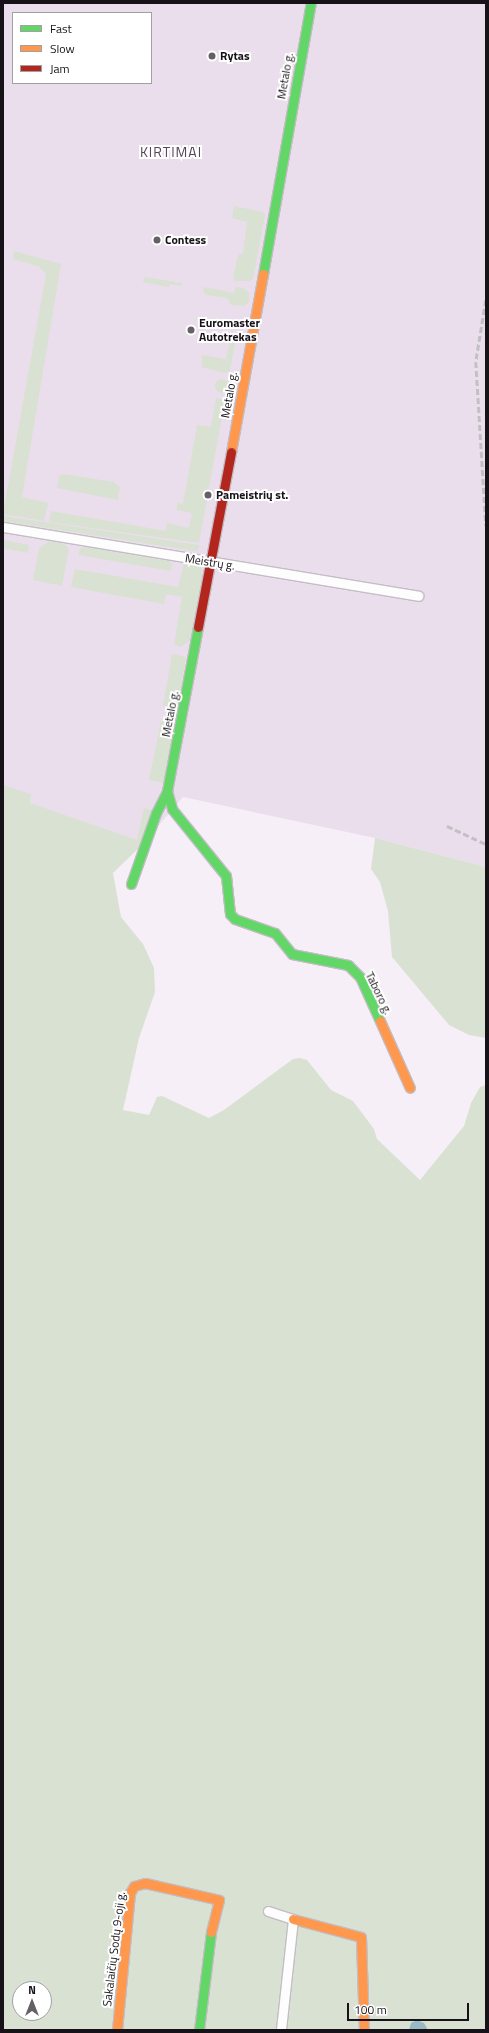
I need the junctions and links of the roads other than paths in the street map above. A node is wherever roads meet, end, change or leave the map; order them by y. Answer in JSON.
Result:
{"nodes":[{"id":1,"x":311,"y":3,"type":"edge"},
{"id":2,"x":3,"y":527,"type":"edge"},
{"id":3,"x":211,"y":562,"type":"junction"},
{"id":4,"x":418,"y":596,"type":"dead end"},
{"id":5,"x":167,"y":791,"type":"junction"},
{"id":6,"x":131,"y":884,"type":"dead end"},
{"id":7,"x":410,"y":1088,"type":"dead end"},
{"id":8,"x":268,"y":1911,"type":"dead end"},
{"id":9,"x":293,"y":1919,"type":"junction"},
{"id":10,"x":117,"y":2030,"type":"edge"},
{"id":11,"x":199,"y":2030,"type":"edge"},
{"id":12,"x":281,"y":2030,"type":"edge"},
{"id":13,"x":364,"y":2030,"type":"edge"}],
"edges":[{"from":1,"to":3,"type":"street","name":"Metalo g."},
{"from":2,"to":3,"type":"street","name":"Meistrų g."},
{"from":3,"to":4,"type":"street","name":"Meistrų g."},
{"from":3,"to":5,"type":"street","name":"Metalo g."},
{"from":5,"to":6,"type":"street"},
{"from":5,"to":7,"type":"street","name":"Taboro g."},
{"from":8,"to":9,"type":"street"},
{"from":9,"to":12,"type":"street"},
{"from":9,"to":13,"type":"street"},
{"from":10,"to":11,"type":"street","name":"Sakalaičių Sodų 9-oji g."}]}
